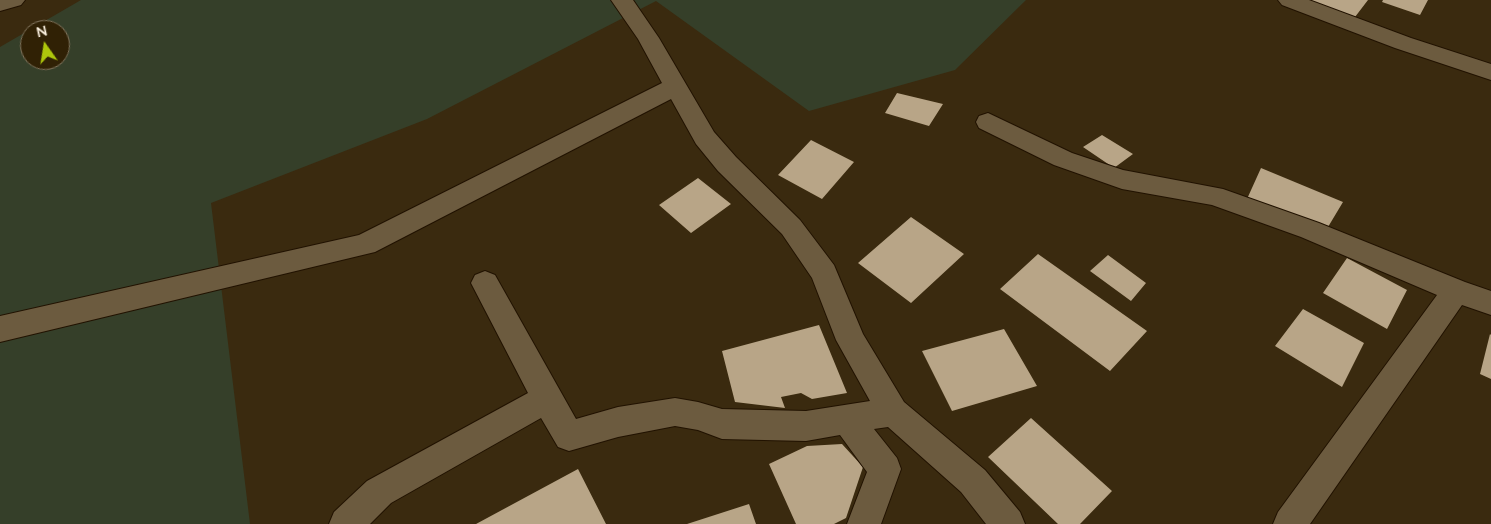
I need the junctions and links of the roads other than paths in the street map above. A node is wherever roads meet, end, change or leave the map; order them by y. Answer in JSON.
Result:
{"nodes":[{"id":1,"x":14,"y":0,"type":"edge"},
{"id":2,"x":622,"y":0,"type":"edge"},
{"id":3,"x":1289,"y":0,"type":"edge"},
{"id":4,"x":0,"y":4,"type":"edge"},
{"id":5,"x":1491,"y":72,"type":"edge"},
{"id":6,"x":676,"y":86,"type":"junction"},
{"id":7,"x":988,"y":122,"type":"dead end"},
{"id":8,"x":485,"y":283,"type":"dead end"},
{"id":9,"x":1456,"y":291,"type":"junction"},
{"id":10,"x":1491,"y":303,"type":"edge"},
{"id":11,"x":0,"y":329,"type":"edge"},
{"id":12,"x":547,"y":399,"type":"junction"},
{"id":13,"x":893,"y":412,"type":"junction"},
{"id":14,"x":847,"y":420,"type":"junction"},
{"id":15,"x":346,"y":524,"type":"edge"},
{"id":16,"x":864,"y":524,"type":"edge"},
{"id":17,"x":1008,"y":524,"type":"edge"},
{"id":18,"x":1290,"y":524,"type":"edge"}],
"edges":[{"from":1,"to":4,"type":"street"},
{"from":2,"to":6,"type":"street"},
{"from":3,"to":5,"type":"street"},
{"from":6,"to":11,"type":"street"},
{"from":6,"to":13,"type":"street"},
{"from":7,"to":9,"type":"street"},
{"from":8,"to":12,"type":"street"},
{"from":9,"to":10,"type":"street"},
{"from":9,"to":18,"type":"street"},
{"from":12,"to":14,"type":"street"},
{"from":12,"to":15,"type":"street"},
{"from":13,"to":14,"type":"street"},
{"from":13,"to":17,"type":"street"},
{"from":14,"to":16,"type":"street"}]}
